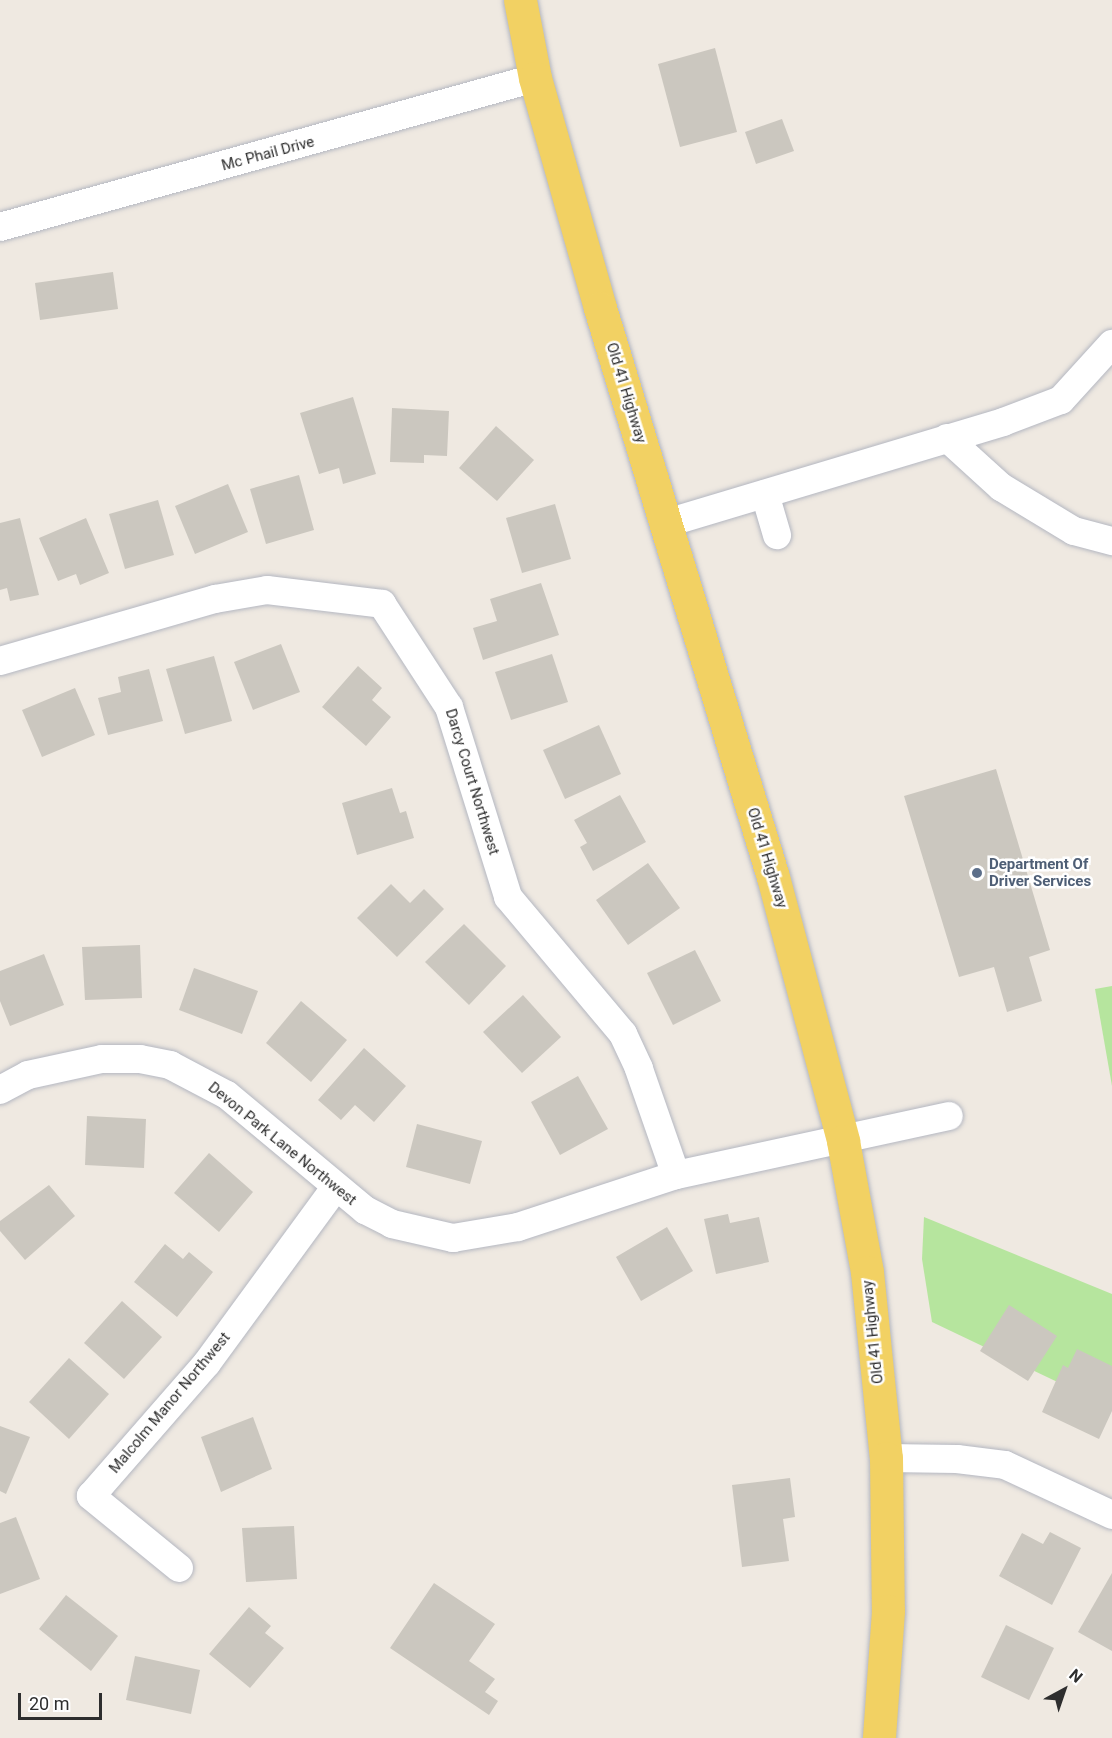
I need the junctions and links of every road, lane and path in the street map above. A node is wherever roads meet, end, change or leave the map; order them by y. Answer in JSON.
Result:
{"nodes":[{"id":1,"x":520,"y":0,"type":"edge"},
{"id":2,"x":535,"y":78,"type":"junction"},
{"id":3,"x":0,"y":227,"type":"edge"},
{"id":4,"x":1112,"y":344,"type":"edge"},
{"id":5,"x":948,"y":438,"type":"junction"},
{"id":6,"x":765,"y":494,"type":"junction"},
{"id":7,"x":667,"y":523,"type":"junction"},
{"id":8,"x":777,"y":535,"type":"dead end"},
{"id":9,"x":1112,"y":541,"type":"edge"},
{"id":10,"x":0,"y":661,"type":"edge"},
{"id":11,"x":0,"y":1090,"type":"edge"},
{"id":12,"x":949,"y":1116,"type":"dead end"},
{"id":13,"x":843,"y":1140,"type":"junction"},
{"id":14,"x":676,"y":1175,"type":"junction"},
{"id":15,"x":335,"y":1188,"type":"junction"},
{"id":16,"x":886,"y":1458,"type":"junction"},
{"id":17,"x":1112,"y":1515,"type":"edge"},
{"id":18,"x":179,"y":1568,"type":"dead end"},
{"id":19,"x":879,"y":1738,"type":"edge"}],
"edges":[{"from":1,"to":2,"type":"main road","name":"Old 41 Highway"},
{"from":2,"to":3,"type":"street","name":"Mc Phail Drive"},
{"from":2,"to":7,"type":"main road","name":"Old 41 Highway"},
{"from":4,"to":5,"type":"street"},
{"from":5,"to":6,"type":"street"},
{"from":5,"to":9,"type":"street"},
{"from":6,"to":7,"type":"street"},
{"from":6,"to":8,"type":"street"},
{"from":7,"to":13,"type":"main road","name":"Old 41 Highway"},
{"from":10,"to":14,"type":"street","name":"Darcy Court Northwest"},
{"from":11,"to":15,"type":"street","name":"Devon Park Lane Northwest"},
{"from":12,"to":13,"type":"street","name":"Devon Park Lane Northwest"},
{"from":13,"to":14,"type":"street","name":"Devon Park Lane Northwest"},
{"from":13,"to":16,"type":"main road","name":"Old 41 Highway"},
{"from":14,"to":15,"type":"street","name":"Devon Park Lane Northwest"},
{"from":15,"to":18,"type":"street","name":"Malcolm Manor Northwest"},
{"from":16,"to":17,"type":"street"},
{"from":16,"to":19,"type":"main road","name":"Old 41 Highway"}]}
